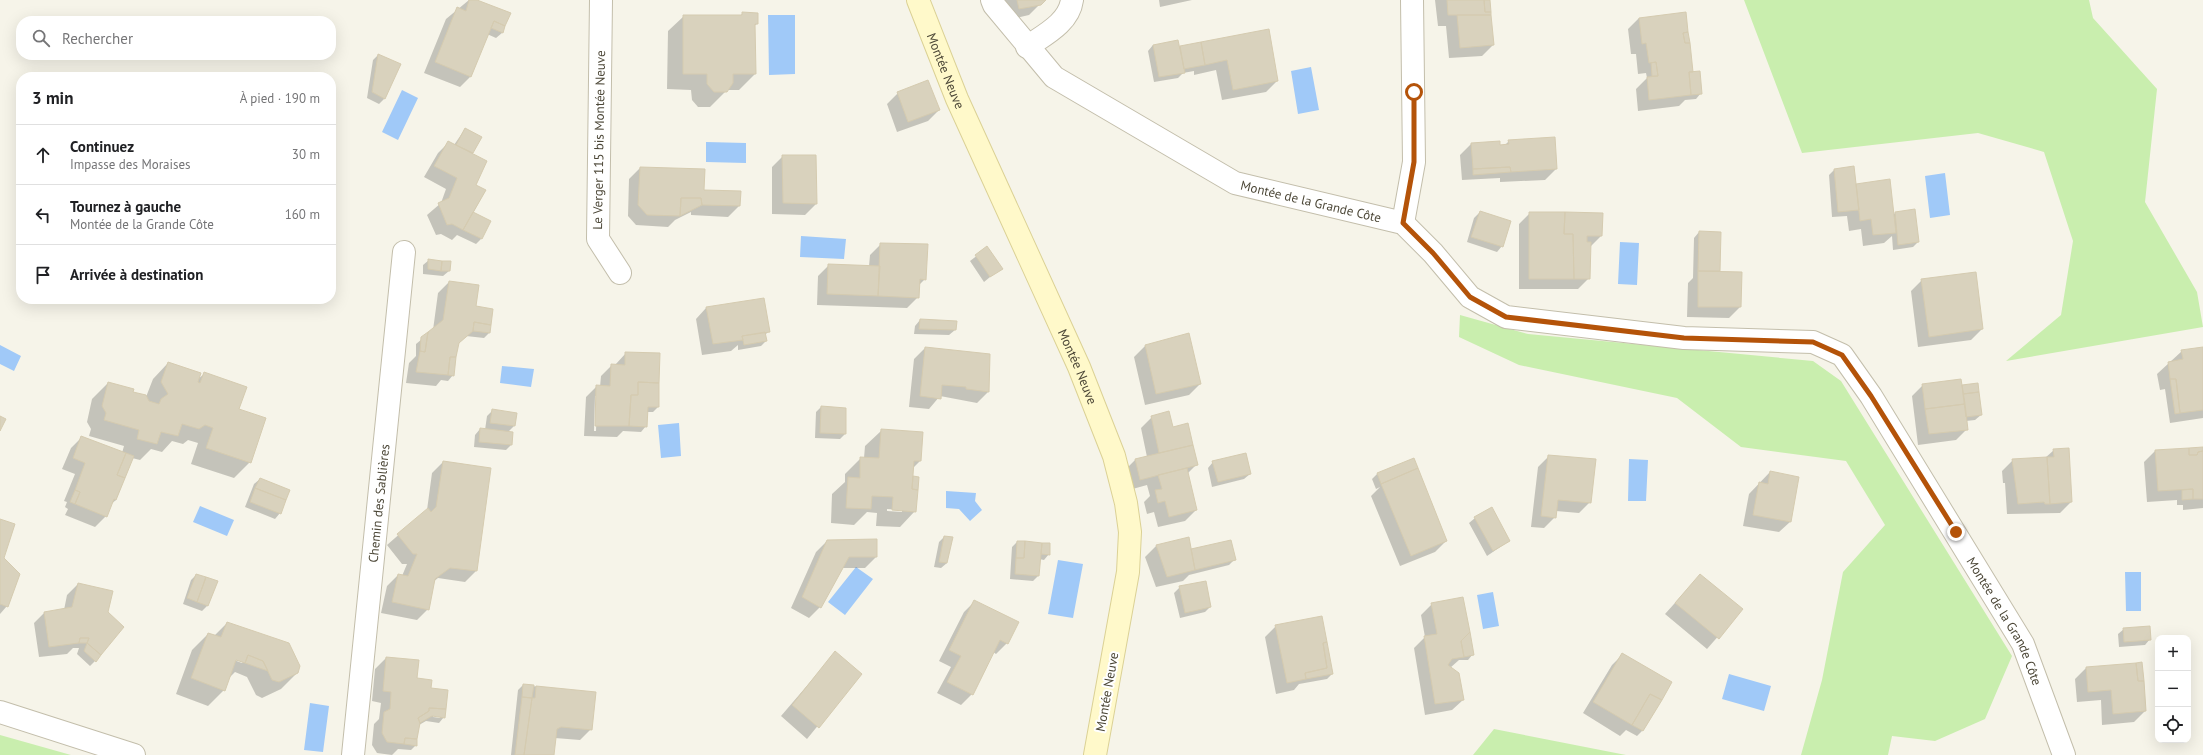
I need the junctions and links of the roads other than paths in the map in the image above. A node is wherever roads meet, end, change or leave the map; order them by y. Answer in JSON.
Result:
{"nodes":[{"id":1,"x":601,"y":0,"type":"edge"},
{"id":2,"x":918,"y":0,"type":"edge"},
{"id":3,"x":992,"y":0,"type":"edge"},
{"id":4,"x":1072,"y":0,"type":"edge"},
{"id":5,"x":1412,"y":0,"type":"edge"},
{"id":6,"x":1033,"y":54,"type":"junction"},
{"id":7,"x":1403,"y":223,"type":"junction"},
{"id":8,"x":404,"y":252,"type":"dead end"},
{"id":9,"x":620,"y":273,"type":"dead end"},
{"id":10,"x":0,"y":712,"type":"edge"},
{"id":11,"x":134,"y":755,"type":"edge"},
{"id":12,"x":353,"y":755,"type":"edge"},
{"id":13,"x":1095,"y":755,"type":"edge"},
{"id":14,"x":2064,"y":755,"type":"edge"}],
"edges":[{"from":1,"to":9,"type":"street","name":"Le Verger 115 bis Montée Neuve"},
{"from":2,"to":13,"type":"street","name":"Montée Neuve"},
{"from":3,"to":6,"type":"street","name":"Montée de la Grande Côte"},
{"from":4,"to":6,"type":"street"},
{"from":5,"to":7,"type":"street"},
{"from":6,"to":7,"type":"street","name":"Montée de la Grande Côte"},
{"from":7,"to":14,"type":"street","name":"Montée de la Grande Côte"},
{"from":8,"to":12,"type":"street","name":"Chemin des Sablières"},
{"from":10,"to":11,"type":"street"}]}
